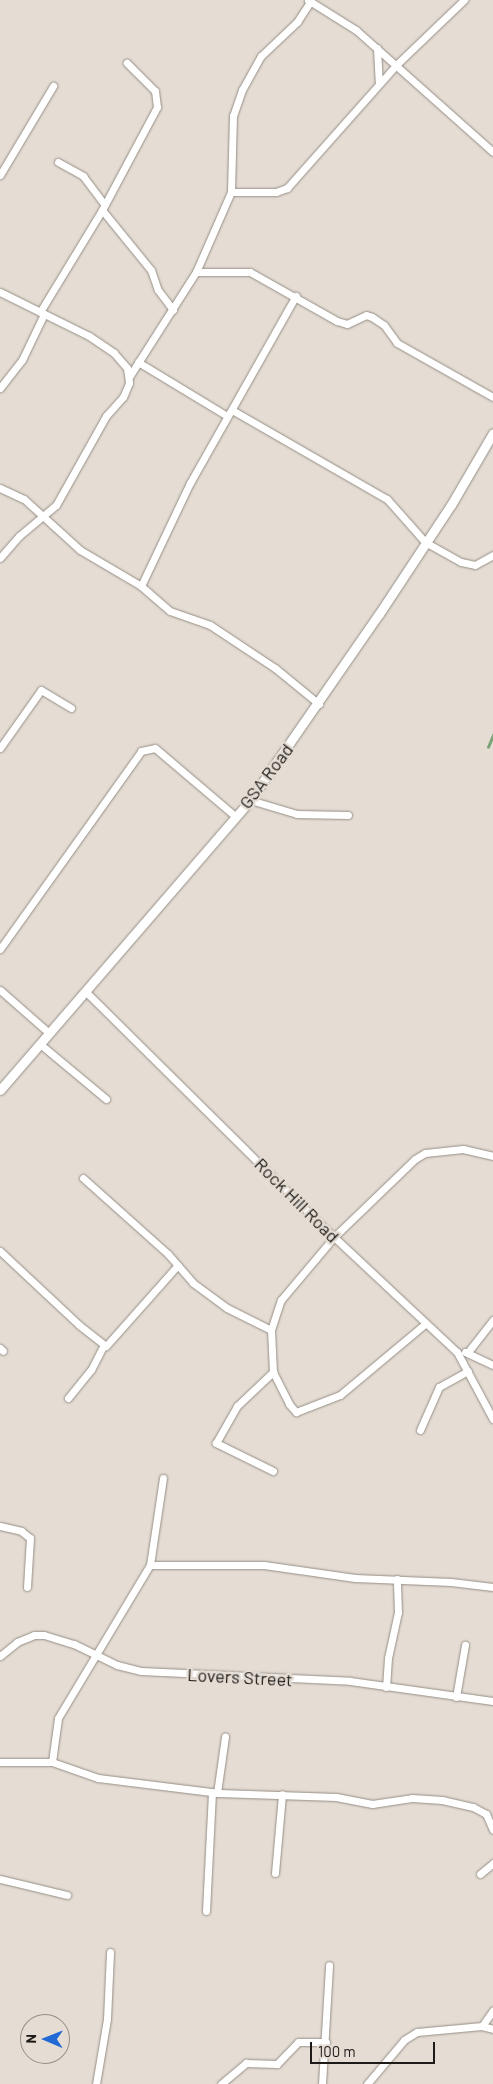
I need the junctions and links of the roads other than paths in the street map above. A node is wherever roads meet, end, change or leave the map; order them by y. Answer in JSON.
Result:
{"nodes":[{"id":1,"x":464,"y":0,"type":"edge"},
{"id":2,"x":309,"y":1,"type":"edge"},
{"id":3,"x":376,"y":48,"type":"junction"},
{"id":4,"x":127,"y":63,"type":"dead end"},
{"id":5,"x":396,"y":64,"type":"junction"},
{"id":6,"x":379,"y":84,"type":"junction"},
{"id":7,"x":53,"y":86,"type":"dead end"},
{"id":8,"x":493,"y":152,"type":"edge"},
{"id":9,"x":58,"y":162,"type":"dead end"},
{"id":10,"x":0,"y":175,"type":"edge"},
{"id":11,"x":232,"y":192,"type":"junction"},
{"id":12,"x":104,"y":207,"type":"junction"},
{"id":13,"x":196,"y":272,"type":"junction"},
{"id":14,"x":0,"y":292,"type":"edge"},
{"id":15,"x":296,"y":296,"type":"junction"},
{"id":16,"x":172,"y":310,"type":"junction"},
{"id":17,"x":42,"y":312,"type":"junction"},
{"id":18,"x":138,"y":362,"type":"junction"},
{"id":19,"x":129,"y":377,"type":"junction"},
{"id":20,"x":0,"y":388,"type":"edge"},
{"id":21,"x":493,"y":396,"type":"edge"},
{"id":22,"x":232,"y":410,"type":"junction"},
{"id":23,"x":227,"y":416,"type":"junction"},
{"id":24,"x":493,"y":433,"type":"edge"},
{"id":25,"x":0,"y":488,"type":"edge"},
{"id":26,"x":42,"y":518,"type":"junction"},
{"id":27,"x":425,"y":542,"type":"junction"},
{"id":28,"x":493,"y":555,"type":"edge"},
{"id":29,"x":0,"y":558,"type":"edge"},
{"id":30,"x":140,"y":586,"type":"junction"},
{"id":31,"x":319,"y":704,"type":"junction"},
{"id":32,"x":71,"y":708,"type":"dead end"},
{"id":33,"x":0,"y":748,"type":"edge"},
{"id":34,"x":250,"y":800,"type":"junction"},
{"id":35,"x":348,"y":815,"type":"dead end"},
{"id":36,"x":236,"y":817,"type":"junction"},
{"id":37,"x":0,"y":949,"type":"edge"},
{"id":38,"x":0,"y":990,"type":"edge"},
{"id":39,"x":85,"y":991,"type":"junction"},
{"id":40,"x":49,"y":1033,"type":"junction"},
{"id":41,"x":40,"y":1044,"type":"junction"},
{"id":42,"x":0,"y":1090,"type":"edge"},
{"id":43,"x":106,"y":1099,"type":"dead end"},
{"id":44,"x":492,"y":1154,"type":"edge"},
{"id":45,"x":82,"y":1178,"type":"dead end"},
{"id":46,"x":334,"y":1237,"type":"junction"},
{"id":47,"x":0,"y":1251,"type":"edge"},
{"id":48,"x":178,"y":1265,"type":"junction"},
{"id":49,"x":493,"y":1320,"type":"edge"},
{"id":50,"x":426,"y":1324,"type":"junction"},
{"id":51,"x":271,"y":1330,"type":"junction"},
{"id":52,"x":104,"y":1345,"type":"junction"},
{"id":53,"x":458,"y":1352,"type":"junction"},
{"id":54,"x":468,"y":1352,"type":"junction"},
{"id":55,"x":493,"y":1365,"type":"edge"},
{"id":56,"x":468,"y":1371,"type":"junction"},
{"id":57,"x":273,"y":1372,"type":"junction"},
{"id":58,"x":68,"y":1398,"type":"dead end"},
{"id":59,"x":493,"y":1419,"type":"edge"},
{"id":60,"x":420,"y":1430,"type":"dead end"},
{"id":61,"x":273,"y":1472,"type":"dead end"},
{"id":62,"x":163,"y":1478,"type":"dead end"},
{"id":63,"x":0,"y":1526,"type":"edge"},
{"id":64,"x":150,"y":1565,"type":"junction"},
{"id":65,"x":397,"y":1579,"type":"junction"},
{"id":66,"x":27,"y":1587,"type":"dead end"},
{"id":67,"x":493,"y":1587,"type":"edge"},
{"id":68,"x":465,"y":1645,"type":"dead end"},
{"id":69,"x":98,"y":1655,"type":"junction"},
{"id":70,"x":0,"y":1656,"type":"edge"},
{"id":71,"x":386,"y":1687,"type":"junction"},
{"id":72,"x":456,"y":1698,"type":"junction"},
{"id":73,"x":493,"y":1701,"type":"edge"},
{"id":74,"x":225,"y":1738,"type":"dead end"},
{"id":75,"x":0,"y":1762,"type":"edge"},
{"id":76,"x":52,"y":1762,"type":"junction"},
{"id":77,"x":215,"y":1792,"type":"junction"},
{"id":78,"x":282,"y":1794,"type":"junction"},
{"id":79,"x":493,"y":1830,"type":"edge"},
{"id":80,"x":493,"y":1864,"type":"edge"},
{"id":81,"x":275,"y":1874,"type":"dead end"},
{"id":82,"x":480,"y":1874,"type":"dead end"},
{"id":83,"x":0,"y":1879,"type":"edge"},
{"id":84,"x":67,"y":1895,"type":"dead end"},
{"id":85,"x":206,"y":1912,"type":"dead end"},
{"id":86,"x":110,"y":1952,"type":"dead end"},
{"id":87,"x":329,"y":1965,"type":"dead end"},
{"id":88,"x":493,"y":2010,"type":"edge"},
{"id":89,"x":482,"y":2026,"type":"junction"},
{"id":90,"x":493,"y":2029,"type":"edge"},
{"id":91,"x":326,"y":2042,"type":"junction"},
{"id":92,"x":96,"y":2084,"type":"edge"},
{"id":93,"x":221,"y":2084,"type":"edge"},
{"id":94,"x":322,"y":2084,"type":"edge"},
{"id":95,"x":367,"y":2084,"type":"edge"}],
"edges":[{"from":1,"to":5,"type":"street"},
{"from":2,"to":3,"type":"street"},
{"from":2,"to":11,"type":"street"},
{"from":3,"to":5,"type":"street"},
{"from":3,"to":6,"type":"street"},
{"from":4,"to":12,"type":"street"},
{"from":5,"to":6,"type":"street"},
{"from":5,"to":8,"type":"street"},
{"from":6,"to":11,"type":"street"},
{"from":7,"to":10,"type":"street"},
{"from":9,"to":12,"type":"street"},
{"from":11,"to":13,"type":"street"},
{"from":12,"to":16,"type":"street"},
{"from":12,"to":17,"type":"street"},
{"from":13,"to":15,"type":"street"},
{"from":13,"to":16,"type":"street"},
{"from":14,"to":17,"type":"street"},
{"from":15,"to":21,"type":"street"},
{"from":15,"to":22,"type":"street"},
{"from":16,"to":18,"type":"street"},
{"from":17,"to":19,"type":"street"},
{"from":17,"to":20,"type":"street"},
{"from":18,"to":19,"type":"street"},
{"from":18,"to":23,"type":"street"},
{"from":19,"to":26,"type":"street"},
{"from":22,"to":23,"type":"street"},
{"from":22,"to":27,"type":"street"},
{"from":23,"to":30,"type":"street"},
{"from":24,"to":27,"type":"street","name":"GSA Road"},
{"from":25,"to":26,"type":"street"},
{"from":26,"to":29,"type":"street"},
{"from":26,"to":30,"type":"street"},
{"from":27,"to":28,"type":"street"},
{"from":27,"to":31,"type":"street","name":"GSA Road"},
{"from":30,"to":31,"type":"street"},
{"from":31,"to":34,"type":"street","name":"GSA Road"},
{"from":32,"to":33,"type":"street"},
{"from":34,"to":35,"type":"street"},
{"from":34,"to":36,"type":"street","name":"GSA Road"},
{"from":36,"to":37,"type":"street"},
{"from":36,"to":39,"type":"street","name":"GSA Road"},
{"from":38,"to":40,"type":"street"},
{"from":39,"to":40,"type":"street","name":"GSA Road"},
{"from":39,"to":46,"type":"street","name":"Rock Hill Road"},
{"from":40,"to":41,"type":"street","name":"GSA Road"},
{"from":41,"to":42,"type":"street","name":"GSA Road"},
{"from":41,"to":43,"type":"street"},
{"from":44,"to":46,"type":"street"},
{"from":45,"to":48,"type":"street"},
{"from":46,"to":50,"type":"street","name":"Rock Hill Road"},
{"from":46,"to":51,"type":"street"},
{"from":47,"to":52,"type":"street"},
{"from":48,"to":51,"type":"street"},
{"from":48,"to":52,"type":"street"},
{"from":49,"to":54,"type":"street"},
{"from":50,"to":53,"type":"street","name":"Rock Hill Road"},
{"from":50,"to":57,"type":"street"},
{"from":51,"to":57,"type":"street"},
{"from":52,"to":58,"type":"street"},
{"from":53,"to":54,"type":"street"},
{"from":53,"to":56,"type":"street","name":"Rock Hill Road"},
{"from":54,"to":55,"type":"street"},
{"from":56,"to":59,"type":"street","name":"Rock Hill Road"},
{"from":56,"to":60,"type":"street"},
{"from":57,"to":61,"type":"street"},
{"from":62,"to":64,"type":"street"},
{"from":63,"to":66,"type":"street"},
{"from":64,"to":65,"type":"street"},
{"from":64,"to":69,"type":"street"},
{"from":65,"to":67,"type":"street"},
{"from":65,"to":71,"type":"street"},
{"from":68,"to":72,"type":"street"},
{"from":69,"to":70,"type":"street","name":"Lovers Street"},
{"from":69,"to":71,"type":"street","name":"Lovers Street"},
{"from":69,"to":76,"type":"street"},
{"from":71,"to":72,"type":"street","name":"Lovers Street"},
{"from":72,"to":73,"type":"street","name":"Lovers Street"},
{"from":74,"to":77,"type":"street"},
{"from":75,"to":76,"type":"street"},
{"from":76,"to":77,"type":"street"},
{"from":77,"to":78,"type":"street"},
{"from":77,"to":85,"type":"street"},
{"from":78,"to":79,"type":"street"},
{"from":78,"to":81,"type":"street"},
{"from":80,"to":82,"type":"street"},
{"from":83,"to":84,"type":"street"},
{"from":86,"to":92,"type":"street"},
{"from":87,"to":91,"type":"street"},
{"from":88,"to":89,"type":"street"},
{"from":89,"to":90,"type":"street"},
{"from":89,"to":95,"type":"street"},
{"from":91,"to":93,"type":"street"},
{"from":91,"to":94,"type":"street"}]}
